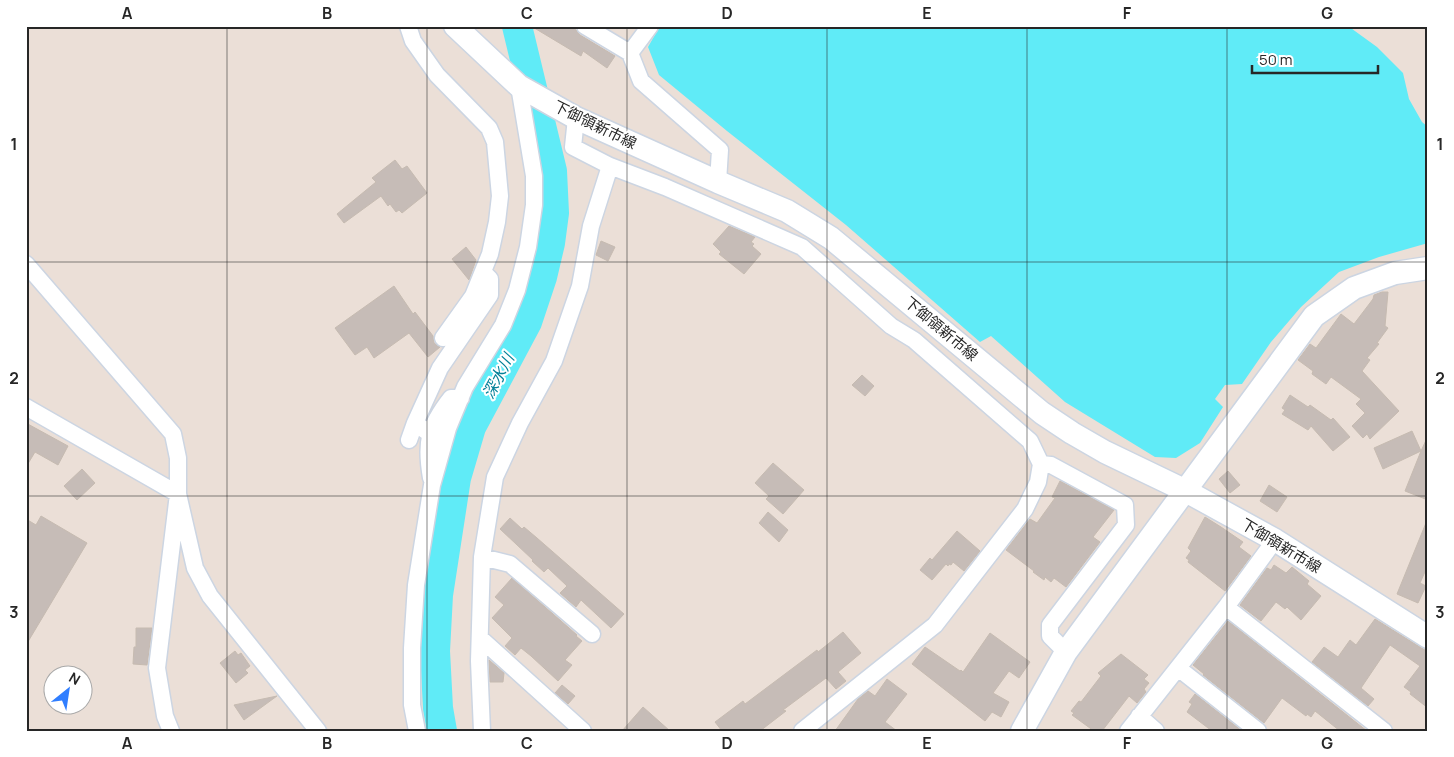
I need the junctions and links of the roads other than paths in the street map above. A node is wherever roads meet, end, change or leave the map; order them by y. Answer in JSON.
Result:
{"nodes":[{"id":1,"x":408,"y":26,"type":"edge"},
{"id":2,"x":456,"y":26,"type":"edge"},
{"id":3,"x":584,"y":26,"type":"edge"},
{"id":4,"x":650,"y":26,"type":"edge"},
{"id":5,"x":630,"y":52,"type":"junction"},
{"id":6,"x":519,"y":86,"type":"junction"},
{"id":7,"x":576,"y":118,"type":"junction"},
{"id":8,"x":610,"y":166,"type":"junction"},
{"id":9,"x":718,"y":182,"type":"junction"},
{"id":10,"x":26,"y":264,"type":"edge"},
{"id":11,"x":1428,"y":268,"type":"edge"},
{"id":12,"x":482,"y":272,"type":"junction"},
{"id":13,"x":443,"y":338,"type":"dead end"},
{"id":14,"x":461,"y":398,"type":"junction"},
{"id":15,"x":26,"y":407,"type":"edge"},
{"id":16,"x":415,"y":423,"type":"junction"},
{"id":17,"x":430,"y":434,"type":"junction"},
{"id":18,"x":409,"y":440,"type":"dead end"},
{"id":19,"x":1041,"y":464,"type":"junction"},
{"id":20,"x":432,"y":485,"type":"junction"},
{"id":21,"x":1184,"y":490,"type":"junction"},
{"id":22,"x":178,"y":494,"type":"junction"},
{"id":23,"x":1275,"y":540,"type":"junction"},
{"id":24,"x":482,"y":557,"type":"junction"},
{"id":25,"x":1226,"y":608,"type":"junction"},
{"id":26,"x":592,"y":634,"type":"dead end"},
{"id":27,"x":1428,"y":637,"type":"edge"},
{"id":28,"x":480,"y":638,"type":"junction"},
{"id":29,"x":1066,"y":652,"type":"junction"},
{"id":30,"x":1178,"y":668,"type":"junction"},
{"id":31,"x":1139,"y":716,"type":"junction"},
{"id":32,"x":171,"y":731,"type":"edge"},
{"id":33,"x":318,"y":731,"type":"edge"},
{"id":34,"x":417,"y":731,"type":"edge"},
{"id":35,"x":482,"y":731,"type":"edge"},
{"id":36,"x":583,"y":731,"type":"edge"},
{"id":37,"x":802,"y":731,"type":"edge"},
{"id":38,"x":1022,"y":731,"type":"edge"},
{"id":39,"x":1128,"y":731,"type":"edge"},
{"id":40,"x":1156,"y":731,"type":"edge"},
{"id":41,"x":1258,"y":731,"type":"edge"},
{"id":42,"x":1384,"y":731,"type":"edge"}],
"edges":[{"from":1,"to":12,"type":"street"},
{"from":2,"to":6,"type":"main road","name":"下御領新市線"},
{"from":3,"to":5,"type":"street"},
{"from":4,"to":5,"type":"street"},
{"from":5,"to":9,"type":"street"},
{"from":6,"to":7,"type":"main road","name":"下御領新市線"},
{"from":6,"to":14,"type":"street"},
{"from":7,"to":8,"type":"street"},
{"from":7,"to":9,"type":"main road","name":"下御領新市線"},
{"from":8,"to":19,"type":"street"},
{"from":8,"to":24,"type":"street"},
{"from":9,"to":21,"type":"main road","name":"下御領新市線"},
{"from":10,"to":22,"type":"street"},
{"from":11,"to":21,"type":"main road"},
{"from":12,"to":13,"type":"street"},
{"from":12,"to":16,"type":"street"},
{"from":14,"to":17,"type":"street"},
{"from":14,"to":20,"type":"street"},
{"from":15,"to":22,"type":"street"},
{"from":16,"to":17,"type":"street"},
{"from":16,"to":18,"type":"street"},
{"from":17,"to":20,"type":"street"},
{"from":19,"to":29,"type":"street"},
{"from":19,"to":37,"type":"street"},
{"from":20,"to":34,"type":"street"},
{"from":21,"to":23,"type":"main road","name":"下御領新市線"},
{"from":21,"to":29,"type":"main road"},
{"from":22,"to":32,"type":"street"},
{"from":22,"to":33,"type":"street"},
{"from":23,"to":25,"type":"street"},
{"from":23,"to":27,"type":"main road","name":"下御領新市線"},
{"from":24,"to":26,"type":"street"},
{"from":24,"to":28,"type":"street"},
{"from":25,"to":30,"type":"street"},
{"from":25,"to":42,"type":"street"},
{"from":28,"to":35,"type":"street"},
{"from":28,"to":36,"type":"street"},
{"from":29,"to":38,"type":"main road"},
{"from":30,"to":31,"type":"street"},
{"from":30,"to":41,"type":"street"},
{"from":31,"to":39,"type":"street"},
{"from":31,"to":40,"type":"street"}]}
